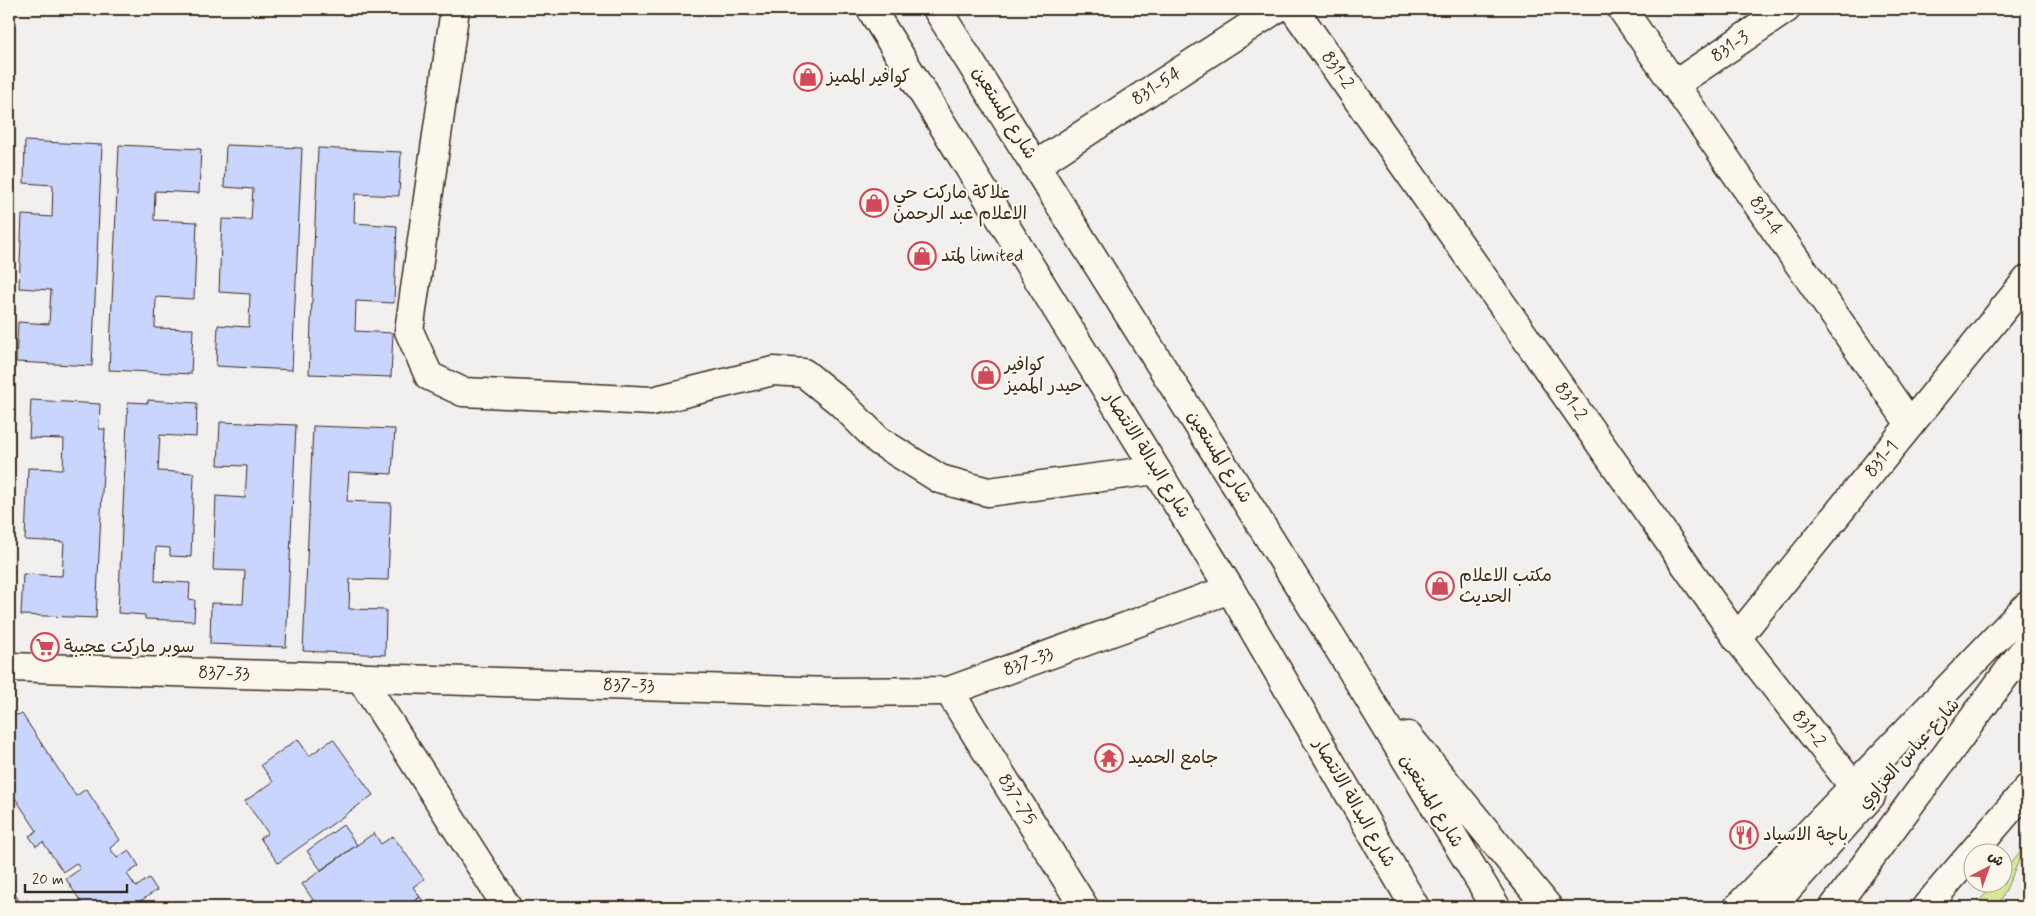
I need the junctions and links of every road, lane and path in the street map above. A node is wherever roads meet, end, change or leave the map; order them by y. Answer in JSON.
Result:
{"nodes":[{"id":1,"x":455,"y":9,"type":"edge"},
{"id":2,"x":871,"y":9,"type":"edge"},
{"id":3,"x":937,"y":9,"type":"edge"},
{"id":4,"x":1276,"y":9,"type":"edge"},
{"id":5,"x":1294,"y":9,"type":"edge"},
{"id":6,"x":1622,"y":9,"type":"edge"},
{"id":7,"x":1786,"y":9,"type":"edge"},
{"id":8,"x":1674,"y":85,"type":"junction"},
{"id":9,"x":1036,"y":165,"type":"junction"},
{"id":10,"x":2027,"y":280,"type":"edge"},
{"id":11,"x":1910,"y":424,"type":"junction"},
{"id":12,"x":1156,"y":470,"type":"junction"},
{"id":13,"x":1230,"y":589,"type":"junction"},
{"id":14,"x":2027,"y":606,"type":"edge"},
{"id":15,"x":2027,"y":622,"type":"edge"},
{"id":16,"x":1737,"y":638,"type":"junction"},
{"id":17,"x":2027,"y":646,"type":"edge"},
{"id":18,"x":1342,"y":654,"type":"junction"},
{"id":19,"x":9,"y":667,"type":"edge"},
{"id":20,"x":360,"y":677,"type":"junction"},
{"id":21,"x":949,"y":691,"type":"junction"},
{"id":22,"x":1854,"y":787,"type":"junction"},
{"id":23,"x":2027,"y":789,"type":"edge"},
{"id":24,"x":507,"y":907,"type":"edge"},
{"id":25,"x":1084,"y":907,"type":"edge"},
{"id":26,"x":1415,"y":907,"type":"edge"},
{"id":27,"x":1496,"y":907,"type":"edge"},
{"id":28,"x":1548,"y":907,"type":"edge"},
{"id":29,"x":1738,"y":907,"type":"edge"},
{"id":30,"x":1771,"y":907,"type":"edge"},
{"id":31,"x":1834,"y":907,"type":"edge"},
{"id":32,"x":1926,"y":907,"type":"edge"}],
"edges":[{"from":1,"to":12,"type":"street"},
{"from":2,"to":12,"type":"street","name":"شارع البدالة الانتصار"},
{"from":3,"to":9,"type":"street","name":"شارع المستعين"},
{"from":4,"to":9,"type":"street","name":"831-54"},
{"from":5,"to":16,"type":"street","name":"831-2"},
{"from":6,"to":8,"type":"street","name":"831-4"},
{"from":7,"to":8,"type":"street","name":"831-3"},
{"from":8,"to":11,"type":"street","name":"831-4"},
{"from":9,"to":18,"type":"street","name":"شارع المستعين"},
{"from":10,"to":11,"type":"street","name":"831-1"},
{"from":11,"to":16,"type":"street","name":"831-1"},
{"from":12,"to":13,"type":"street","name":"شارع البدالة الانتصار"},
{"from":13,"to":21,"type":"street","name":"837-33"},
{"from":13,"to":26,"type":"street","name":"شارع البدالة الانتصار"},
{"from":14,"to":22,"type":"street"},
{"from":15,"to":30,"type":"street","name":"شارع عباس العزاوي"},
{"from":16,"to":22,"type":"street","name":"831-2"},
{"from":17,"to":31,"type":"street"},
{"from":18,"to":27,"type":"street","name":"شارع المستعين"},
{"from":18,"to":28,"type":"street"},
{"from":19,"to":20,"type":"street","name":"837-33"},
{"from":20,"to":21,"type":"street","name":"837-33"},
{"from":20,"to":24,"type":"street"},
{"from":21,"to":25,"type":"street","name":"837-75"},
{"from":22,"to":29,"type":"street"},
{"from":23,"to":32,"type":"street"}]}
